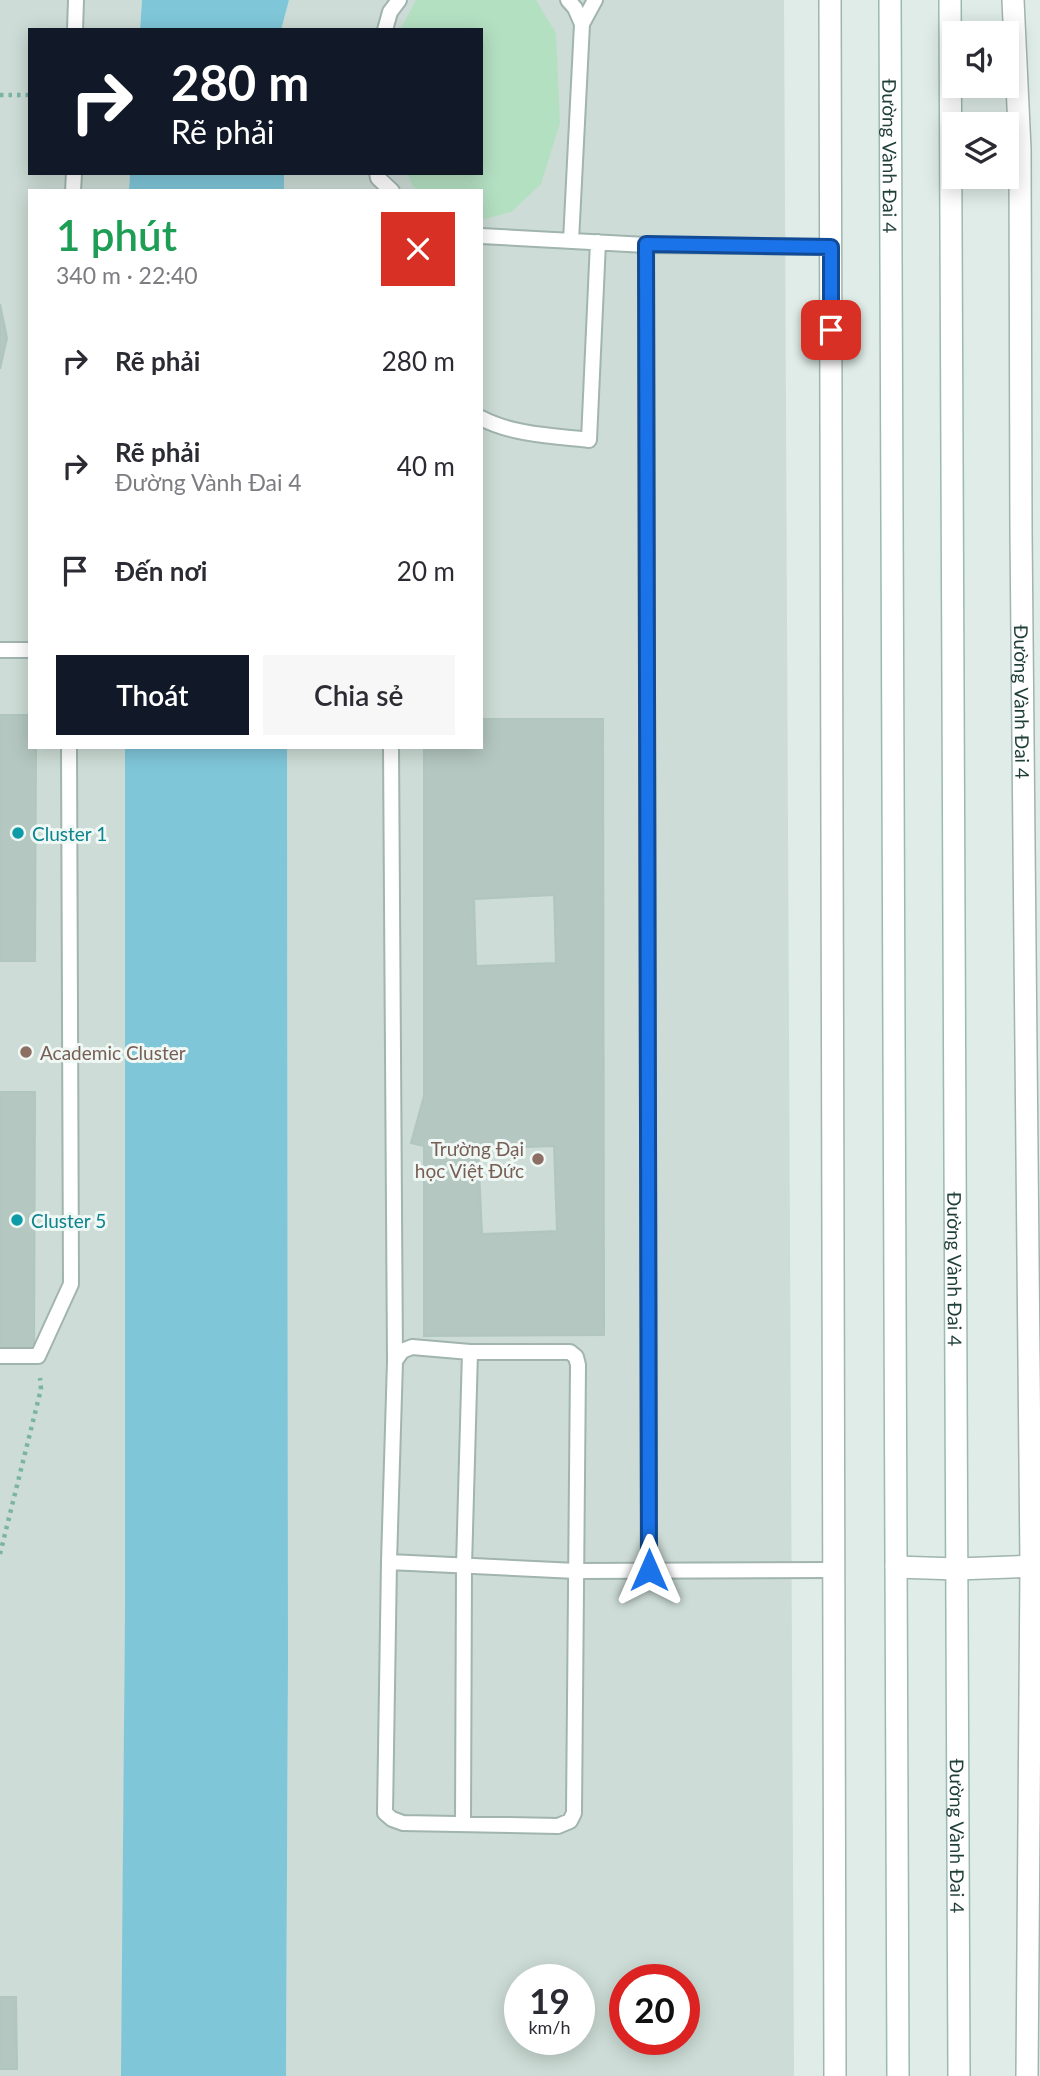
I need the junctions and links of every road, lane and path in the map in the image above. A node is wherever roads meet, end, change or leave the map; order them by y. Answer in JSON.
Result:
{"nodes":[{"id":1,"x":76,"y":0,"type":"edge"},
{"id":2,"x":399,"y":0,"type":"edge"},
{"id":3,"x":568,"y":0,"type":"edge"},
{"id":4,"x":595,"y":0,"type":"edge"},
{"id":5,"x":830,"y":0,"type":"edge"},
{"id":6,"x":890,"y":0,"type":"edge"},
{"id":7,"x":950,"y":0,"type":"edge"},
{"id":8,"x":1013,"y":0,"type":"edge"},
{"id":9,"x":582,"y":24,"type":"junction"},
{"id":10,"x":75,"y":28,"type":"edge"},
{"id":11,"x":386,"y":28,"type":"edge"},
{"id":12,"x":0,"y":95,"type":"edge"},
{"id":13,"x":28,"y":95,"type":"edge"},
{"id":14,"x":483,"y":236,"type":"edge"},
{"id":15,"x":570,"y":240,"type":"junction"},
{"id":16,"x":598,"y":242,"type":"junction"},
{"id":17,"x":646,"y":244,"type":"junction"},
{"id":18,"x":831,"y":247,"type":"junction"},
{"id":19,"x":483,"y":419,"type":"edge"},
{"id":20,"x":0,"y":650,"type":"edge"},
{"id":21,"x":28,"y":650,"type":"edge"},
{"id":22,"x":69,"y":749,"type":"edge"},
{"id":23,"x":391,"y":749,"type":"edge"},
{"id":24,"x":470,"y":1352,"type":"junction"},
{"id":25,"x":0,"y":1356,"type":"edge"},
{"id":26,"x":38,"y":1356,"type":"junction"},
{"id":27,"x":395,"y":1361,"type":"junction"},
{"id":28,"x":0,"y":1554,"type":"edge"},
{"id":29,"x":389,"y":1562,"type":"junction"},
{"id":30,"x":464,"y":1566,"type":"junction"},
{"id":31,"x":896,"y":1567,"type":"junction"},
{"id":32,"x":1035,"y":1567,"type":"edge"},
{"id":33,"x":957,"y":1569,"type":"junction"},
{"id":34,"x":649,"y":1570,"type":"junction"},
{"id":35,"x":834,"y":1570,"type":"junction"},
{"id":36,"x":576,"y":1571,"type":"junction"},
{"id":37,"x":463,"y":1824,"type":"junction"},
{"id":38,"x":835,"y":2076,"type":"edge"},
{"id":39,"x":898,"y":2076,"type":"edge"},
{"id":40,"x":959,"y":2076,"type":"edge"},
{"id":41,"x":1027,"y":2076,"type":"edge"}],
"edges":[{"from":1,"to":10,"type":"lane"},
{"from":2,"to":11,"type":"lane"},
{"from":3,"to":9,"type":"lane"},
{"from":4,"to":9,"type":"lane"},
{"from":5,"to":18,"type":"street"},
{"from":6,"to":31,"type":"street","name":"Đường Vành Đai 4"},
{"from":7,"to":33,"type":"street","name":"Đường Vành Đai 4"},
{"from":8,"to":32,"type":"street","name":"Đường Vành Đai 4"},
{"from":9,"to":15,"type":"lane"},
{"from":12,"to":13,"type":"path"},
{"from":14,"to":15,"type":"lane"},
{"from":15,"to":16,"type":"lane"},
{"from":16,"to":17,"type":"lane"},
{"from":16,"to":19,"type":"lane"},
{"from":17,"to":18,"type":"lane"},
{"from":17,"to":34,"type":"lane"},
{"from":18,"to":35,"type":"street"},
{"from":20,"to":21,"type":"lane"},
{"from":22,"to":26,"type":"lane"},
{"from":23,"to":27,"type":"lane"},
{"from":24,"to":27,"type":"lane"},
{"from":24,"to":30,"type":"lane"},
{"from":24,"to":36,"type":"lane"},
{"from":25,"to":26,"type":"lane"},
{"from":26,"to":28,"type":"path"},
{"from":27,"to":29,"type":"lane"},
{"from":29,"to":30,"type":"lane"},
{"from":29,"to":37,"type":"lane"},
{"from":30,"to":36,"type":"lane"},
{"from":30,"to":37,"type":"lane"},
{"from":31,"to":33,"type":"street"},
{"from":31,"to":39,"type":"street","name":"Đường Vành Đai 4"},
{"from":32,"to":33,"type":"street"},
{"from":32,"to":41,"type":"street","name":"Đường Vành Đai 4"},
{"from":33,"to":40,"type":"street","name":"Đường Vành Đai 4"},
{"from":34,"to":35,"type":"lane"},
{"from":34,"to":36,"type":"lane"},
{"from":35,"to":38,"type":"street"},
{"from":36,"to":37,"type":"lane"}]}
